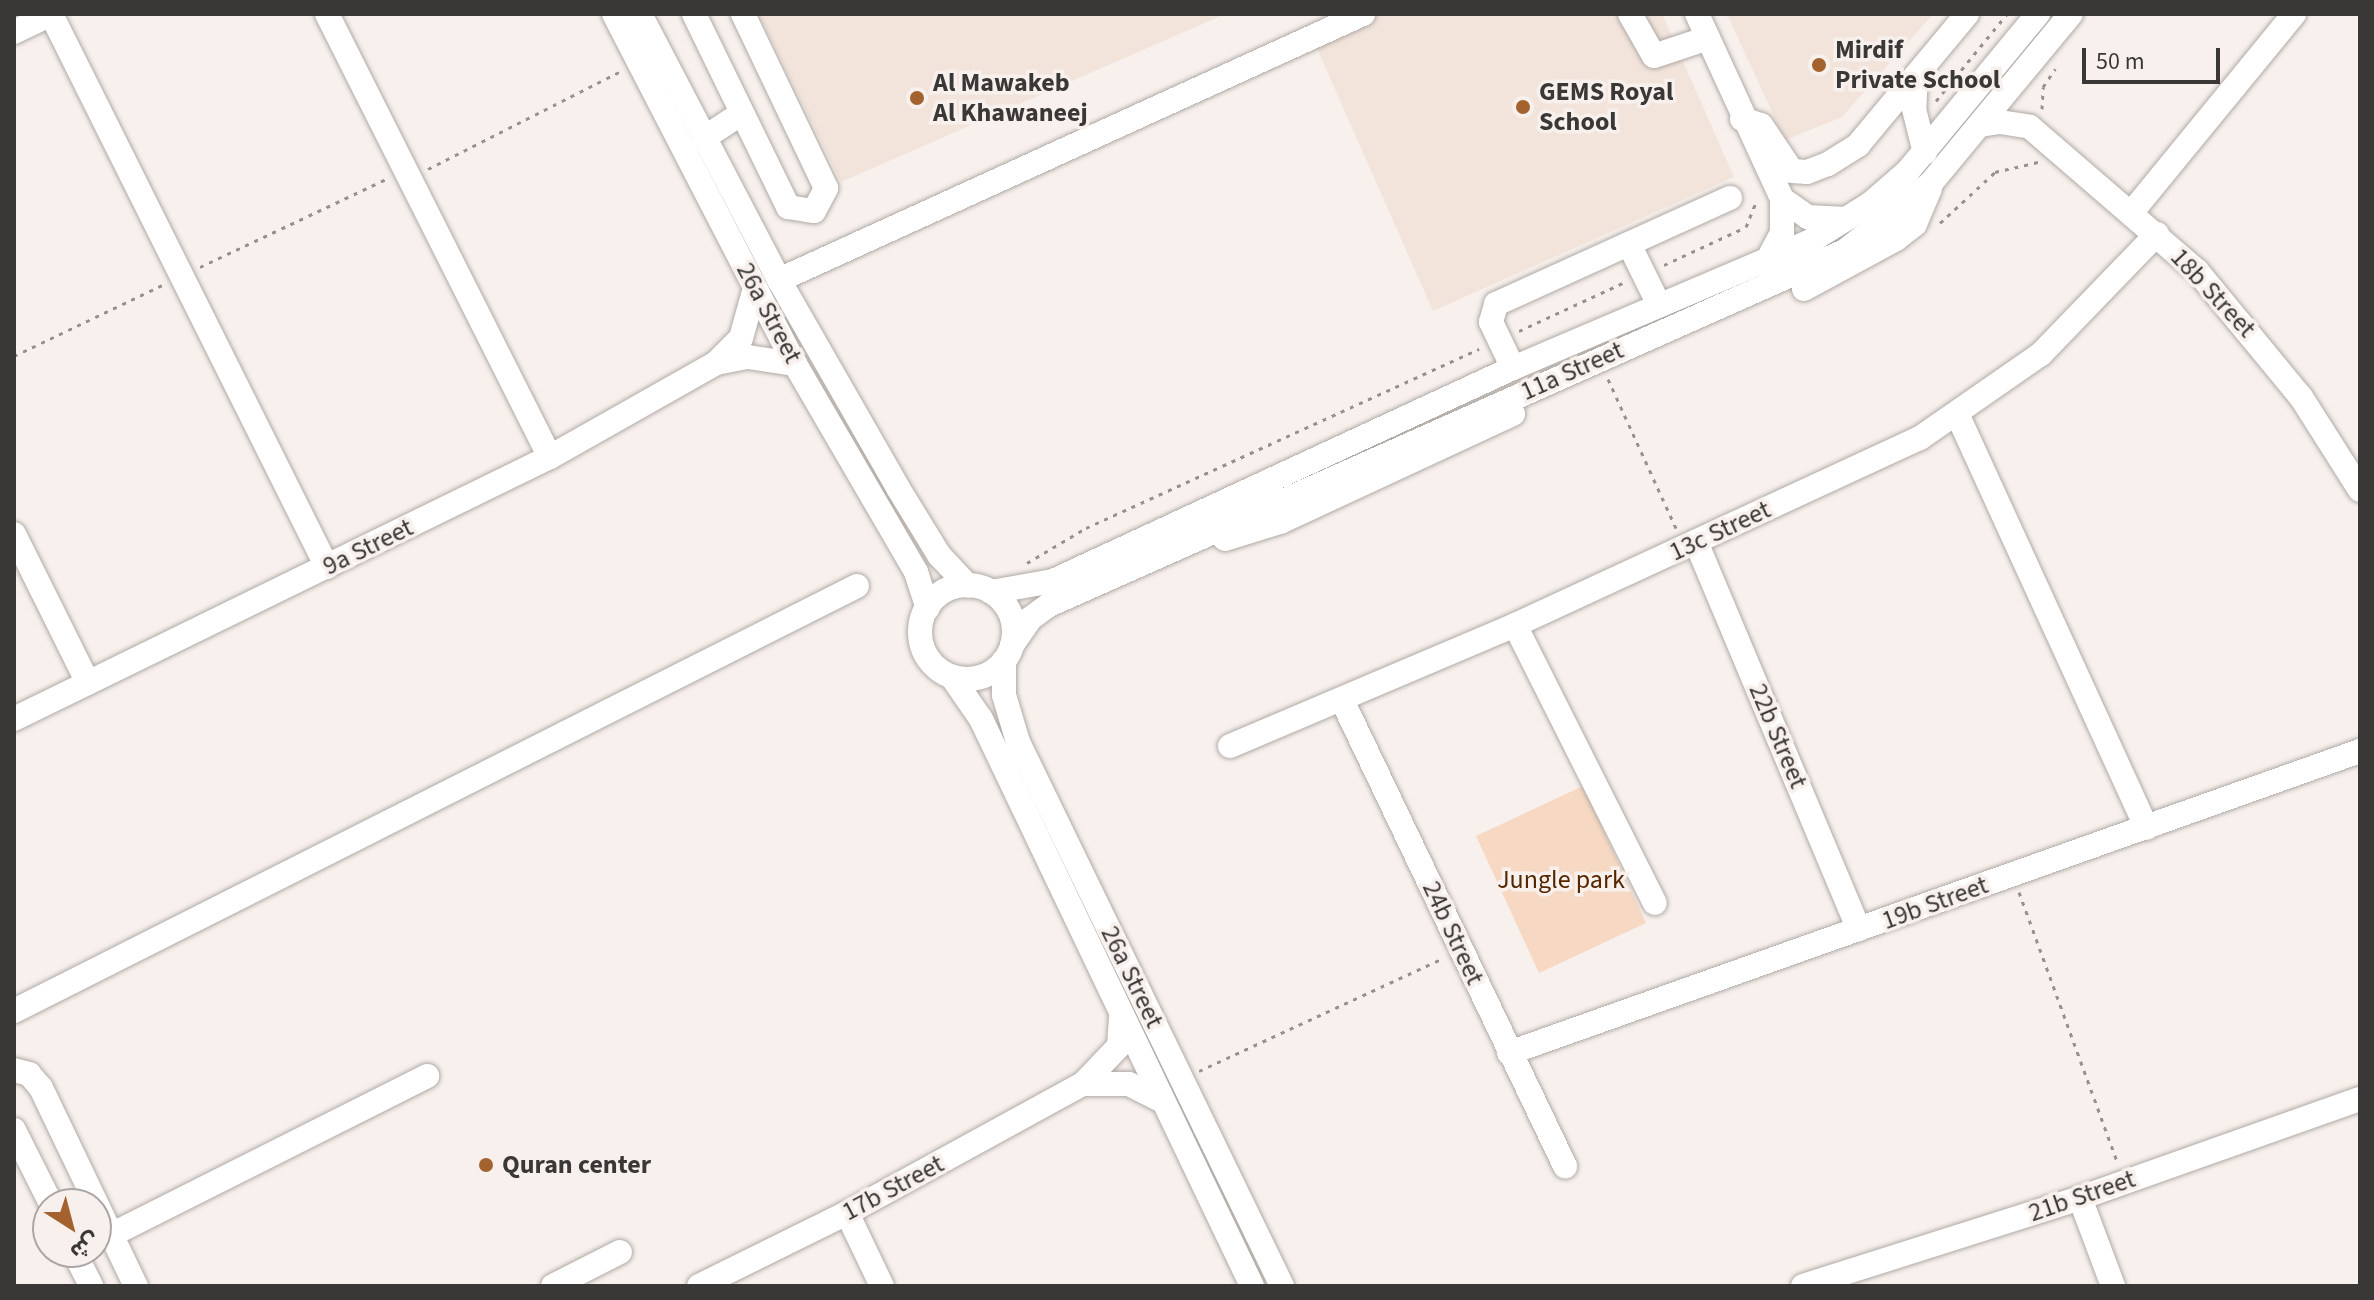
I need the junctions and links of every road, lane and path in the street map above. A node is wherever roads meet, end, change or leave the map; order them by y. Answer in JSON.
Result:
{"nodes":[{"id":1,"x":51,"y":14,"type":"edge"},
{"id":2,"x":327,"y":14,"type":"edge"},
{"id":3,"x":614,"y":14,"type":"edge"},
{"id":4,"x":640,"y":14,"type":"edge"},
{"id":5,"x":743,"y":14,"type":"edge"},
{"id":6,"x":1363,"y":14,"type":"edge"},
{"id":7,"x":1630,"y":14,"type":"edge"},
{"id":8,"x":1697,"y":14,"type":"edge"},
{"id":9,"x":1967,"y":14,"type":"edge"},
{"id":10,"x":2007,"y":14,"type":"edge"},
{"id":11,"x":2038,"y":14,"type":"edge"},
{"id":12,"x":2071,"y":14,"type":"edge"},
{"id":13,"x":2294,"y":14,"type":"edge"},
{"id":14,"x":702,"y":18,"type":"edge"},
{"id":15,"x":14,"y":32,"type":"edge"},
{"id":16,"x":1708,"y":38,"type":"junction"},
{"id":17,"x":639,"y":62,"type":"junction"},
{"id":18,"x":2021,"y":75,"type":"junction"},
{"id":19,"x":1916,"y":76,"type":"junction"},
{"id":20,"x":1742,"y":119,"type":"junction"},
{"id":21,"x":739,"y":120,"type":"junction"},
{"id":22,"x":1916,"y":125,"type":"junction"},
{"id":23,"x":1980,"y":125,"type":"junction"},
{"id":24,"x":2030,"y":127,"type":"junction"},
{"id":25,"x":704,"y":138,"type":"junction"},
{"id":26,"x":1925,"y":153,"type":"junction"},
{"id":27,"x":410,"y":178,"type":"junction"},
{"id":28,"x":1931,"y":183,"type":"junction"},
{"id":29,"x":1780,"y":195,"type":"junction"},
{"id":30,"x":1730,"y":198,"type":"dead end"},
{"id":31,"x":2132,"y":212,"type":"junction"},
{"id":32,"x":1849,"y":218,"type":"junction"},
{"id":33,"x":2157,"y":234,"type":"junction"},
{"id":34,"x":1629,"y":244,"type":"junction"},
{"id":35,"x":1766,"y":263,"type":"junction"},
{"id":36,"x":1644,"y":274,"type":"junction"},
{"id":37,"x":181,"y":275,"type":"junction"},
{"id":38,"x":779,"y":280,"type":"junction"},
{"id":39,"x":755,"y":288,"type":"junction"},
{"id":40,"x":1593,"y":297,"type":"junction"},
{"id":41,"x":1659,"y":305,"type":"junction"},
{"id":42,"x":1607,"y":327,"type":"junction"},
{"id":43,"x":1498,"y":340,"type":"junction"},
{"id":44,"x":14,"y":356,"type":"edge"},
{"id":45,"x":716,"y":363,"type":"junction"},
{"id":46,"x":795,"y":364,"type":"junction"},
{"id":47,"x":1513,"y":368,"type":"junction"},
{"id":48,"x":1605,"y":372,"type":"junction"},
{"id":49,"x":1958,"y":416,"type":"junction"},
{"id":50,"x":550,"y":457,"type":"junction"},
{"id":51,"x":2360,"y":490,"type":"edge"},
{"id":52,"x":14,"y":534,"type":"edge"},
{"id":53,"x":1696,"y":542,"type":"junction"},
{"id":54,"x":1190,"y":543,"type":"junction"},
{"id":55,"x":327,"y":567,"type":"junction"},
{"id":56,"x":1018,"y":567,"type":"dead end"},
{"id":57,"x":857,"y":586,"type":"dead end"},
{"id":58,"x":980,"y":589,"type":"junction"},
{"id":59,"x":928,"y":608,"type":"junction"},
{"id":60,"x":1515,"y":625,"type":"junction"},
{"id":61,"x":1008,"y":653,"type":"junction"},
{"id":62,"x":952,"y":677,"type":"junction"},
{"id":63,"x":88,"y":683,"type":"junction"},
{"id":64,"x":1342,"y":700,"type":"junction"},
{"id":65,"x":14,"y":719,"type":"edge"},
{"id":66,"x":1230,"y":746,"type":"dead end"},
{"id":67,"x":2360,"y":751,"type":"edge"},
{"id":68,"x":2147,"y":828,"type":"junction"},
{"id":69,"x":2013,"y":875,"type":"junction"},
{"id":70,"x":1655,"y":903,"type":"dead end"},
{"id":71,"x":1859,"y":929,"type":"junction"},
{"id":72,"x":1461,"y":950,"type":"junction"},
{"id":73,"x":14,"y":1011,"type":"edge"},
{"id":74,"x":1121,"y":1018,"type":"junction"},
{"id":75,"x":1509,"y":1053,"type":"junction"},
{"id":76,"x":14,"y":1070,"type":"edge"},
{"id":77,"x":427,"y":1076,"type":"dead end"},
{"id":78,"x":1181,"y":1079,"type":"junction"},
{"id":79,"x":1083,"y":1084,"type":"junction"},
{"id":80,"x":2360,"y":1099,"type":"edge"},
{"id":81,"x":1161,"y":1100,"type":"junction"},
{"id":82,"x":14,"y":1130,"type":"edge"},
{"id":83,"x":1565,"y":1166,"type":"dead end"},
{"id":84,"x":2124,"y":1182,"type":"junction"},
{"id":85,"x":43,"y":1188,"type":"edge"},
{"id":86,"x":89,"y":1188,"type":"edge"},
{"id":87,"x":2080,"y":1198,"type":"junction"},
{"id":88,"x":847,"y":1213,"type":"junction"},
{"id":89,"x":112,"y":1234,"type":"edge"},
{"id":90,"x":112,"y":1237,"type":"edge"},
{"id":91,"x":620,"y":1252,"type":"dead end"},
{"id":92,"x":82,"y":1268,"type":"edge"},
{"id":93,"x":91,"y":1286,"type":"edge"},
{"id":94,"x":136,"y":1286,"type":"edge"},
{"id":95,"x":553,"y":1286,"type":"edge"},
{"id":96,"x":699,"y":1286,"type":"edge"},
{"id":97,"x":882,"y":1286,"type":"edge"},
{"id":98,"x":1252,"y":1286,"type":"edge"},
{"id":99,"x":1282,"y":1286,"type":"edge"},
{"id":100,"x":1803,"y":1286,"type":"edge"},
{"id":101,"x":2113,"y":1286,"type":"edge"}],
"edges":[{"from":1,"to":15,"type":"street"},
{"from":1,"to":37,"type":"street"},
{"from":2,"to":27,"type":"street"},
{"from":3,"to":17,"type":"street","name":"26a Street"},
{"from":4,"to":25,"type":"street","name":"26a Street"},
{"from":5,"to":21,"type":"street"},
{"from":6,"to":38,"type":"street"},
{"from":7,"to":16,"type":"street"},
{"from":8,"to":16,"type":"street"},
{"from":9,"to":19,"type":"street"},
{"from":10,"to":22,"type":"path"},
{"from":11,"to":26,"type":"street","name":"11a Street"},
{"from":12,"to":18,"type":"street","name":"11a Street"},
{"from":13,"to":31,"type":"street"},
{"from":14,"to":21,"type":"street"},
{"from":16,"to":20,"type":"street"},
{"from":17,"to":27,"type":"path"},
{"from":17,"to":39,"type":"street","name":"26a Street"},
{"from":18,"to":23,"type":"street","name":"11a Street"},
{"from":18,"to":24,"type":"street"},
{"from":19,"to":20,"type":"street"},
{"from":19,"to":22,"type":"street"},
{"from":20,"to":29,"type":"street"},
{"from":21,"to":25,"type":"street"},
{"from":22,"to":26,"type":"street"},
{"from":23,"to":24,"type":"street"},
{"from":23,"to":28,"type":"street","name":"11a Street"},
{"from":24,"to":31,"type":"street","name":"18b Street"},
{"from":25,"to":38,"type":"street","name":"26a Street"},
{"from":26,"to":32,"type":"street","name":"11a Street"},
{"from":27,"to":37,"type":"path"},
{"from":27,"to":50,"type":"street"},
{"from":28,"to":48,"type":"street"},
{"from":28,"to":54,"type":"street","name":"11a Street"},
{"from":29,"to":32,"type":"street"},
{"from":29,"to":35,"type":"street"},
{"from":29,"to":36,"type":"path"},
{"from":30,"to":34,"type":"street"},
{"from":31,"to":33,"type":"street","name":"18b Street"},
{"from":32,"to":35,"type":"street","name":"11a Street"},
{"from":33,"to":49,"type":"street","name":"13c Street"},
{"from":33,"to":51,"type":"street","name":"18b Street"},
{"from":34,"to":36,"type":"street"},
{"from":34,"to":43,"type":"street"},
{"from":35,"to":41,"type":"street","name":"11a Street"},
{"from":36,"to":40,"type":"path"},
{"from":36,"to":41,"type":"street"},
{"from":37,"to":44,"type":"path"},
{"from":37,"to":55,"type":"street"},
{"from":38,"to":58,"type":"street","name":"26a Street"},
{"from":39,"to":45,"type":"street","name":"9a Street"},
{"from":39,"to":46,"type":"street","name":"26a Street"},
{"from":40,"to":42,"type":"path"},
{"from":40,"to":43,"type":"path"},
{"from":41,"to":42,"type":"street","name":"11a Street"},
{"from":42,"to":47,"type":"street","name":"11a Street"},
{"from":43,"to":47,"type":"street"},
{"from":43,"to":56,"type":"path"},
{"from":45,"to":46,"type":"street","name":"9a Street"},
{"from":45,"to":50,"type":"street","name":"9a Street"},
{"from":46,"to":59,"type":"street","name":"26a Street"},
{"from":47,"to":58,"type":"street","name":"11a Street"},
{"from":48,"to":53,"type":"path"},
{"from":48,"to":54,"type":"street"},
{"from":49,"to":53,"type":"street","name":"13c Street"},
{"from":49,"to":68,"type":"street"},
{"from":50,"to":55,"type":"street","name":"9a Street"},
{"from":52,"to":63,"type":"street"},
{"from":53,"to":60,"type":"street","name":"13c Street"},
{"from":53,"to":71,"type":"street","name":"22b Street"},
{"from":54,"to":61,"type":"street","name":"11a Street"},
{"from":55,"to":63,"type":"street","name":"9a Street"},
{"from":57,"to":73,"type":"street"},
{"from":58,"to":59,"type":"street"},
{"from":58,"to":61,"type":"street"},
{"from":59,"to":62,"type":"street"},
{"from":60,"to":64,"type":"street","name":"13c Street"},
{"from":60,"to":70,"type":"street"},
{"from":61,"to":62,"type":"street"},
{"from":61,"to":78,"type":"street","name":"26a Street"},
{"from":62,"to":74,"type":"street","name":"26a Street"},
{"from":63,"to":65,"type":"street","name":"9a Street"},
{"from":64,"to":66,"type":"street","name":"13c Street"},
{"from":64,"to":72,"type":"street","name":"24b Street"},
{"from":67,"to":68,"type":"street","name":"19b Street"},
{"from":68,"to":69,"type":"street","name":"19b Street"},
{"from":69,"to":71,"type":"street","name":"19b Street"},
{"from":69,"to":84,"type":"path"},
{"from":71,"to":75,"type":"street","name":"19b Street"},
{"from":72,"to":75,"type":"street","name":"24b Street"},
{"from":72,"to":78,"type":"path"},
{"from":74,"to":79,"type":"street","name":"17b Street"},
{"from":74,"to":81,"type":"street","name":"26a Street"},
{"from":75,"to":83,"type":"street","name":"24b Street"},
{"from":76,"to":86,"type":"street"},
{"from":77,"to":89,"type":"street"},
{"from":78,"to":99,"type":"street","name":"26a Street"},
{"from":79,"to":81,"type":"street","name":"17b Street"},
{"from":79,"to":88,"type":"street","name":"17b Street"},
{"from":80,"to":84,"type":"street","name":"21b Street"},
{"from":81,"to":98,"type":"street","name":"26a Street"},
{"from":82,"to":85,"type":"street"},
{"from":84,"to":87,"type":"street","name":"21b Street"},
{"from":87,"to":100,"type":"street","name":"21b Street"},
{"from":87,"to":101,"type":"street"},
{"from":88,"to":96,"type":"street","name":"17b Street"},
{"from":88,"to":97,"type":"street"},
{"from":90,"to":94,"type":"street"},
{"from":91,"to":95,"type":"street"},
{"from":92,"to":93,"type":"street"}]}
